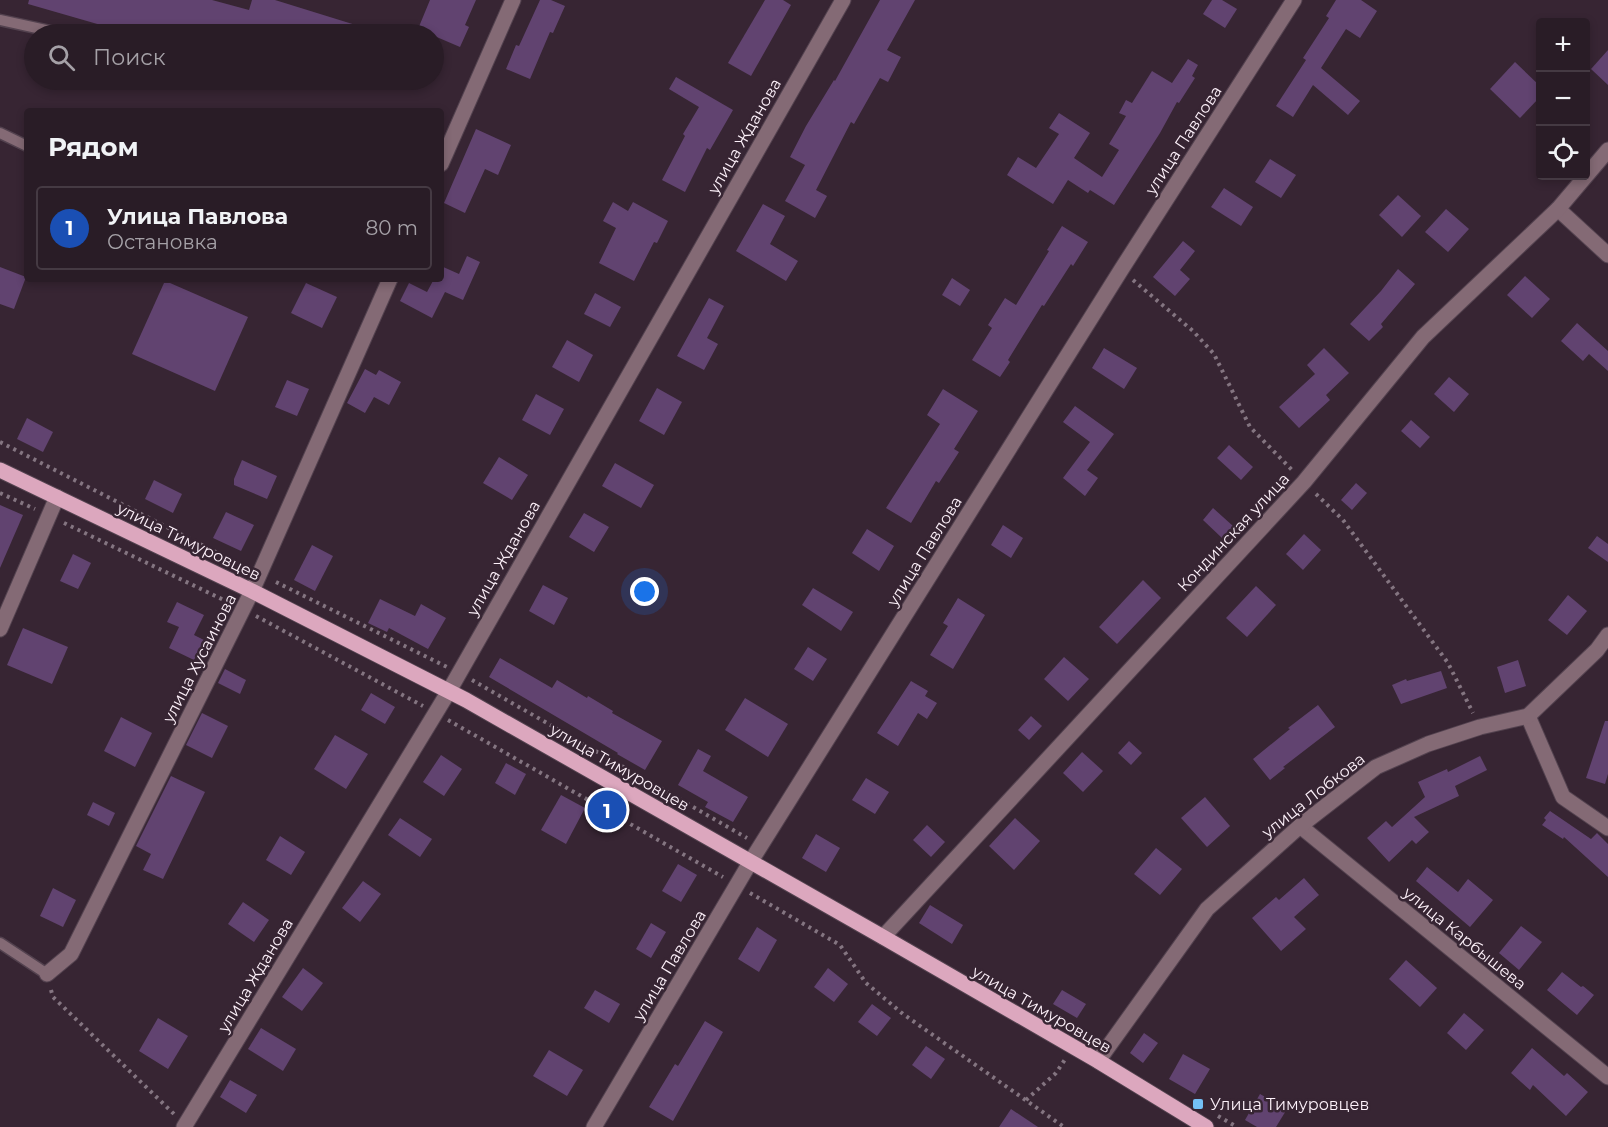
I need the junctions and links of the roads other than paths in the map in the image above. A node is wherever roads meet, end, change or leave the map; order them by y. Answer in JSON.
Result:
{"nodes":[{"id":1,"x":513,"y":0,"type":"edge"},
{"id":2,"x":843,"y":0,"type":"edge"},
{"id":3,"x":1294,"y":0,"type":"edge"},
{"id":4,"x":0,"y":20,"type":"edge"},
{"id":5,"x":24,"y":25,"type":"edge"},
{"id":6,"x":0,"y":133,"type":"edge"},
{"id":7,"x":24,"y":145,"type":"edge"},
{"id":8,"x":1608,"y":150,"type":"edge"},
{"id":9,"x":444,"y":157,"type":"edge"},
{"id":10,"x":1558,"y":209,"type":"junction"},
{"id":11,"x":1608,"y":255,"type":"edge"},
{"id":12,"x":389,"y":282,"type":"edge"},
{"id":13,"x":0,"y":470,"type":"edge"},
{"id":14,"x":57,"y":497,"type":"junction"},
{"id":15,"x":252,"y":591,"type":"junction"},
{"id":16,"x":0,"y":629,"type":"edge"},
{"id":17,"x":1608,"y":635,"type":"edge"},
{"id":18,"x":449,"y":691,"type":"junction"},
{"id":19,"x":1528,"y":716,"type":"junction"},
{"id":20,"x":1300,"y":826,"type":"junction"},
{"id":21,"x":1608,"y":828,"type":"edge"},
{"id":22,"x":751,"y":861,"type":"junction"},
{"id":23,"x":883,"y":937,"type":"junction"},
{"id":24,"x":0,"y":943,"type":"edge"},
{"id":25,"x":47,"y":974,"type":"joint"},
{"id":26,"x":1098,"y":1061,"type":"junction"},
{"id":27,"x":1608,"y":1077,"type":"edge"},
{"id":28,"x":186,"y":1126,"type":"edge"},
{"id":29,"x":594,"y":1127,"type":"edge"},
{"id":30,"x":1206,"y":1127,"type":"edge"}],
"edges":[{"from":1,"to":9,"type":"street"},
{"from":2,"to":18,"type":"street","name":"улица Жданова"},
{"from":3,"to":22,"type":"street","name":"улица Павлова"},
{"from":4,"to":5,"type":"lane"},
{"from":6,"to":7,"type":"lane"},
{"from":8,"to":10,"type":"street","name":"Кондинская улица"},
{"from":10,"to":11,"type":"street"},
{"from":10,"to":23,"type":"street","name":"Кондинская улица"},
{"from":12,"to":15,"type":"street","name":"улица Хусаинова"},
{"from":13,"to":14,"type":"main road","name":"улица Тимуровцев"},
{"from":14,"to":15,"type":"main road","name":"улица Тимуровцев"},
{"from":14,"to":16,"type":"street"},
{"from":15,"to":18,"type":"main road","name":"улица Тимуровцев"},
{"from":15,"to":25,"type":"street","name":"улица Хусаинова"},
{"from":17,"to":19,"type":"street"},
{"from":18,"to":22,"type":"main road","name":"улица Тимуровцев"},
{"from":18,"to":28,"type":"street","name":"улица Жданова"},
{"from":19,"to":20,"type":"street","name":"улица Лобкова"},
{"from":19,"to":21,"type":"street"},
{"from":20,"to":26,"type":"street","name":"улица Лобкова"},
{"from":20,"to":27,"type":"street","name":"улица Карбышева"},
{"from":22,"to":23,"type":"main road","name":"улица Тимуровцев"},
{"from":22,"to":29,"type":"street","name":"улица Павлова"},
{"from":23,"to":26,"type":"main road","name":"улица Тимуровцев"},
{"from":24,"to":25,"type":"lane"},
{"from":26,"to":30,"type":"main road","name":"улица Тимуровцев"}]}
